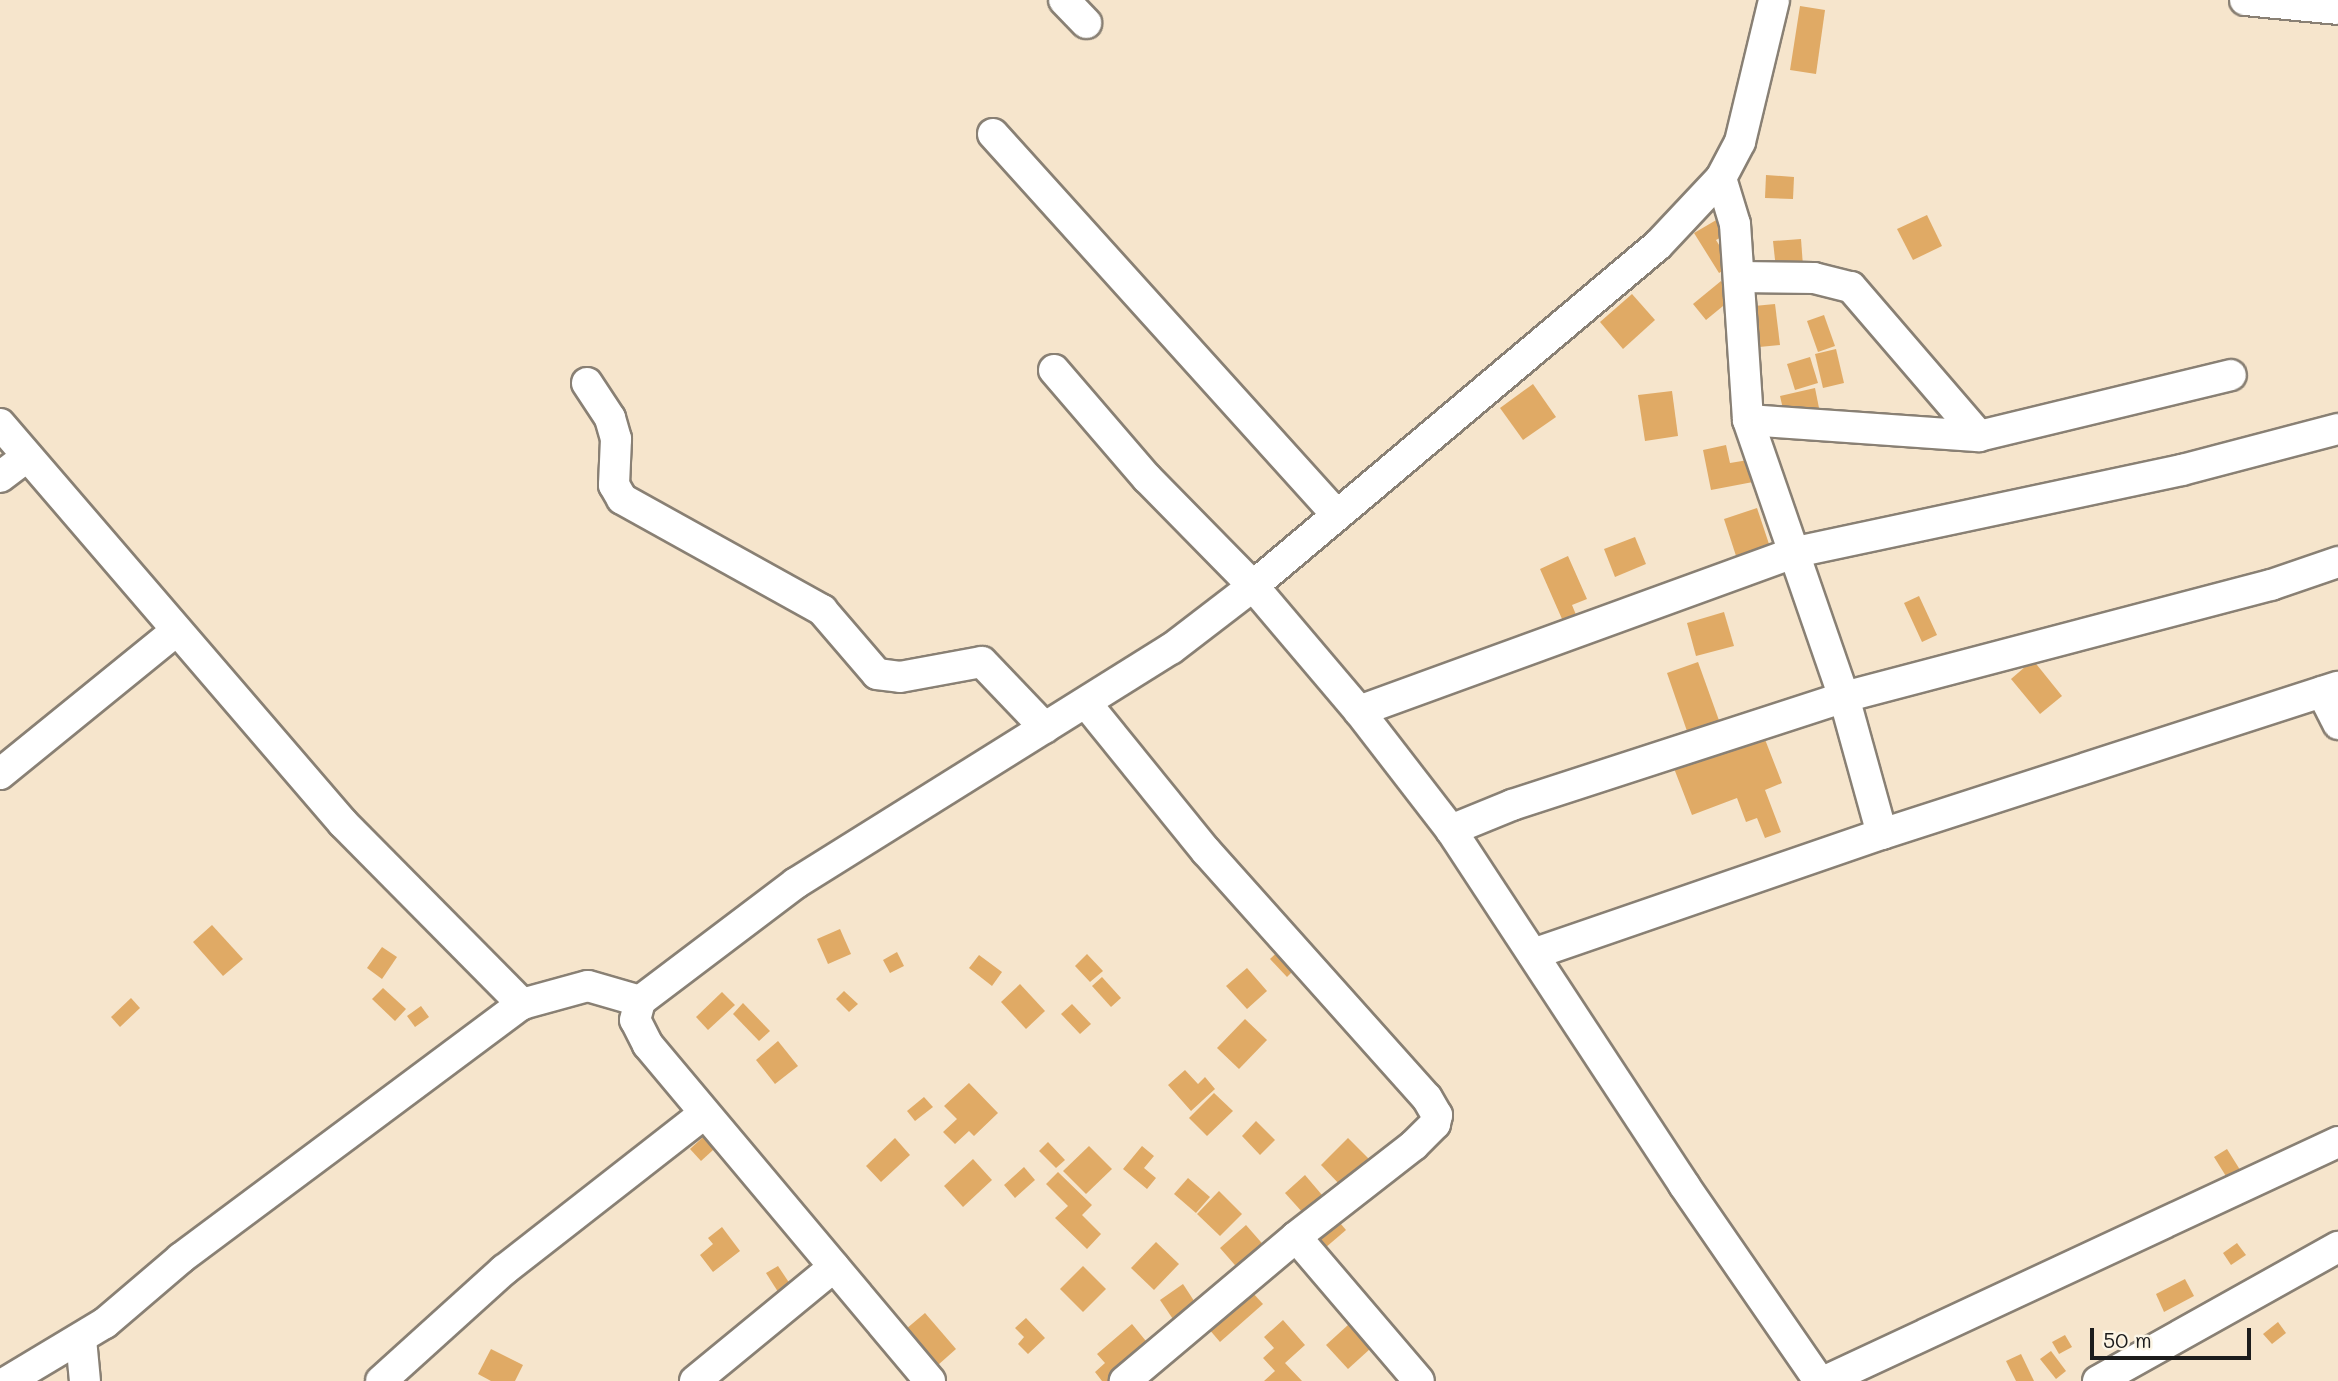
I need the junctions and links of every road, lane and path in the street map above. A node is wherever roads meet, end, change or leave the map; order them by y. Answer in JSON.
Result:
{"nodes":[{"id":1,"x":1064,"y":0,"type":"edge"},
{"id":2,"x":1773,"y":0,"type":"edge"},
{"id":3,"x":2245,"y":0,"type":"edge"},
{"id":4,"x":2338,"y":9,"type":"edge"},
{"id":5,"x":1086,"y":23,"type":"dead end"},
{"id":6,"x":993,"y":134,"type":"dead end"},
{"id":7,"x":1721,"y":178,"type":"junction"},
{"id":8,"x":1740,"y":277,"type":"junction"},
{"id":9,"x":1054,"y":370,"type":"dead end"},
{"id":10,"x":2231,"y":374,"type":"dead end"},
{"id":11,"x":587,"y":383,"type":"dead end"},
{"id":12,"x":1748,"y":420,"type":"junction"},
{"id":13,"x":0,"y":424,"type":"edge"},
{"id":14,"x":2338,"y":429,"type":"edge"},
{"id":15,"x":1979,"y":436,"type":"junction"},
{"id":16,"x":27,"y":457,"type":"junction"},
{"id":17,"x":0,"y":477,"type":"edge"},
{"id":18,"x":1337,"y":515,"type":"junction"},
{"id":19,"x":1796,"y":552,"type":"junction"},
{"id":20,"x":2338,"y":562,"type":"edge"},
{"id":21,"x":1253,"y":586,"type":"junction"},
{"id":22,"x":175,"y":632,"type":"junction"},
{"id":23,"x":2330,"y":690,"type":"edge"},
{"id":24,"x":1844,"y":696,"type":"junction"},
{"id":25,"x":1086,"y":703,"type":"junction"},
{"id":26,"x":1359,"y":711,"type":"junction"},
{"id":27,"x":2338,"y":724,"type":"edge"},
{"id":28,"x":1045,"y":728,"type":"junction"},
{"id":29,"x":0,"y":774,"type":"edge"},
{"id":30,"x":1451,"y":830,"type":"junction"},
{"id":31,"x":1882,"y":834,"type":"junction"},
{"id":32,"x":1534,"y":954,"type":"junction"},
{"id":33,"x":640,"y":1001,"type":"junction"},
{"id":34,"x":522,"y":1004,"type":"junction"},
{"id":35,"x":704,"y":1114,"type":"junction"},
{"id":36,"x":2338,"y":1143,"type":"edge"},
{"id":37,"x":1296,"y":1237,"type":"junction"},
{"id":38,"x":2338,"y":1247,"type":"edge"},
{"id":39,"x":834,"y":1267,"type":"junction"},
{"id":40,"x":81,"y":1339,"type":"junction"},
{"id":41,"x":8,"y":1381,"type":"edge"},
{"id":42,"x":85,"y":1381,"type":"edge"},
{"id":43,"x":381,"y":1381,"type":"edge"},
{"id":44,"x":695,"y":1381,"type":"edge"},
{"id":45,"x":930,"y":1381,"type":"edge"},
{"id":46,"x":1125,"y":1381,"type":"edge"},
{"id":47,"x":1419,"y":1381,"type":"edge"},
{"id":48,"x":1819,"y":1381,"type":"edge"},
{"id":49,"x":1825,"y":1381,"type":"edge"},
{"id":50,"x":2098,"y":1381,"type":"edge"}],
"edges":[{"from":1,"to":5,"type":"street"},
{"from":2,"to":7,"type":"street"},
{"from":3,"to":4,"type":"street"},
{"from":6,"to":18,"type":"street"},
{"from":7,"to":8,"type":"street"},
{"from":7,"to":18,"type":"street"},
{"from":8,"to":12,"type":"street"},
{"from":8,"to":15,"type":"street"},
{"from":9,"to":21,"type":"street"},
{"from":10,"to":15,"type":"street"},
{"from":11,"to":28,"type":"street"},
{"from":12,"to":15,"type":"street"},
{"from":12,"to":19,"type":"street"},
{"from":13,"to":16,"type":"street"},
{"from":14,"to":19,"type":"street"},
{"from":16,"to":17,"type":"street"},
{"from":16,"to":22,"type":"street"},
{"from":18,"to":21,"type":"street"},
{"from":19,"to":24,"type":"street"},
{"from":19,"to":26,"type":"street"},
{"from":20,"to":24,"type":"street"},
{"from":21,"to":25,"type":"street"},
{"from":21,"to":26,"type":"street"},
{"from":22,"to":29,"type":"street"},
{"from":22,"to":34,"type":"street"},
{"from":23,"to":27,"type":"street"},
{"from":23,"to":31,"type":"street"},
{"from":24,"to":30,"type":"street"},
{"from":24,"to":31,"type":"street"},
{"from":25,"to":28,"type":"street"},
{"from":25,"to":37,"type":"street"},
{"from":26,"to":30,"type":"street"},
{"from":28,"to":33,"type":"street"},
{"from":30,"to":32,"type":"street"},
{"from":31,"to":32,"type":"street"},
{"from":32,"to":48,"type":"street"},
{"from":33,"to":34,"type":"street"},
{"from":33,"to":35,"type":"street"},
{"from":34,"to":40,"type":"street"},
{"from":35,"to":39,"type":"street"},
{"from":35,"to":43,"type":"street"},
{"from":36,"to":49,"type":"street"},
{"from":37,"to":46,"type":"street"},
{"from":37,"to":47,"type":"street"},
{"from":38,"to":50,"type":"street"},
{"from":39,"to":44,"type":"street"},
{"from":39,"to":45,"type":"street"},
{"from":40,"to":41,"type":"street"},
{"from":40,"to":42,"type":"street"}]}
